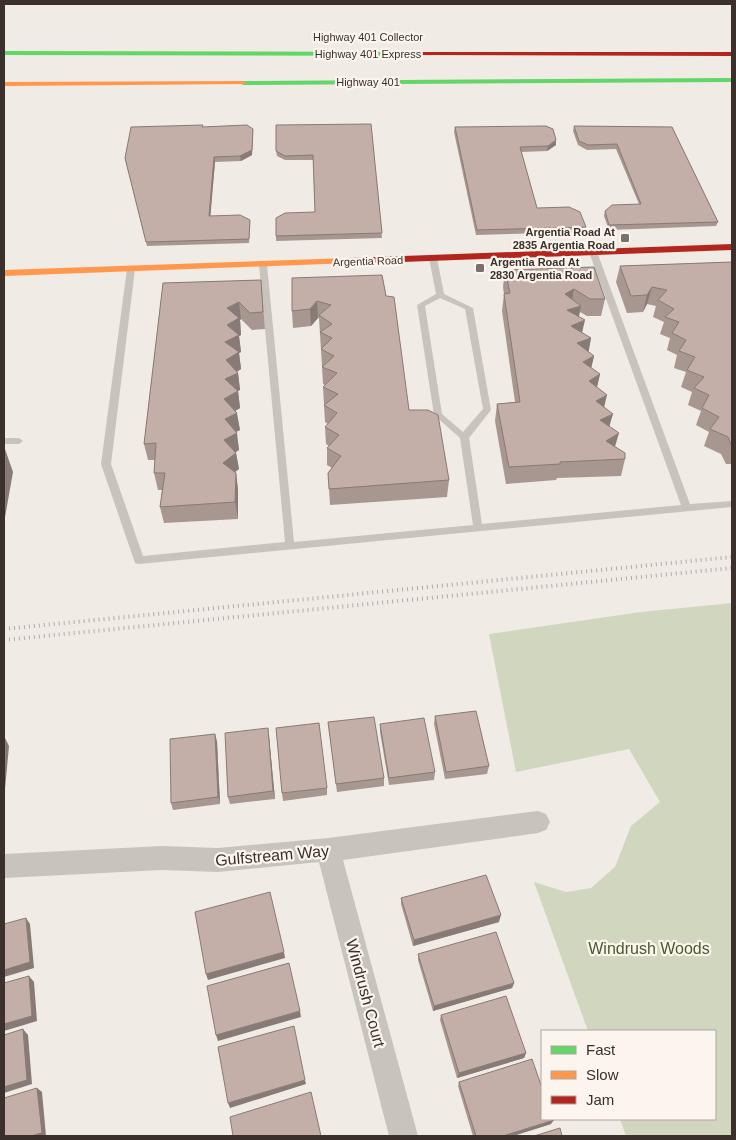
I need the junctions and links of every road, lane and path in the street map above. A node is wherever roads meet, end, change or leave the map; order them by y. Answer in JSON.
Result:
{"nodes":[{"id":1,"x":4,"y":53,"type":"edge"},
{"id":2,"x":732,"y":54,"type":"edge"},
{"id":3,"x":732,"y":80,"type":"edge"},
{"id":4,"x":4,"y":84,"type":"edge"},
{"id":5,"x":732,"y":247,"type":"edge"},
{"id":6,"x":593,"y":252,"type":"junction"},
{"id":7,"x":433,"y":258,"type":"junction"},
{"id":8,"x":263,"y":265,"type":"junction"},
{"id":9,"x":131,"y":269,"type":"junction"},
{"id":10,"x":4,"y":273,"type":"edge"},
{"id":11,"x":440,"y":295,"type":"junction"},
{"id":12,"x":464,"y":437,"type":"junction"},
{"id":13,"x":4,"y":441,"type":"edge"},
{"id":14,"x":19,"y":441,"type":"dead end"},
{"id":15,"x":732,"y":504,"type":"edge"},
{"id":16,"x":687,"y":508,"type":"junction"},
{"id":17,"x":478,"y":528,"type":"junction"},
{"id":18,"x":290,"y":546,"type":"junction"},
{"id":19,"x":538,"y":822,"type":"dead end"},
{"id":20,"x":328,"y":850,"type":"junction"},
{"id":21,"x":4,"y":866,"type":"edge"},
{"id":22,"x":404,"y":1136,"type":"edge"}],
"edges":[{"from":1,"to":2,"type":"main road","name":"Highway 401 Express"},
{"from":3,"to":4,"type":"main road","name":"Highway 401"},
{"from":5,"to":6,"type":"main road","name":"Argentia Road"},
{"from":6,"to":7,"type":"main road","name":"Argentia Road"},
{"from":6,"to":16,"type":"lane"},
{"from":7,"to":8,"type":"main road","name":"Argentia Road"},
{"from":7,"to":11,"type":"lane"},
{"from":8,"to":9,"type":"main road","name":"Argentia Road"},
{"from":8,"to":18,"type":"lane"},
{"from":9,"to":10,"type":"main road","name":"Argentia Road"},
{"from":9,"to":18,"type":"lane"},
{"from":11,"to":12,"type":"lane"},
{"from":11,"to":12,"type":"lane"},
{"from":12,"to":17,"type":"lane"},
{"from":13,"to":14,"type":"lane"},
{"from":15,"to":16,"type":"lane"},
{"from":16,"to":17,"type":"lane"},
{"from":17,"to":18,"type":"lane"},
{"from":19,"to":20,"type":"street","name":"Gulfstream Way"},
{"from":20,"to":21,"type":"street","name":"Gulfstream Way"},
{"from":20,"to":22,"type":"street","name":"Windrush Court"}]}
